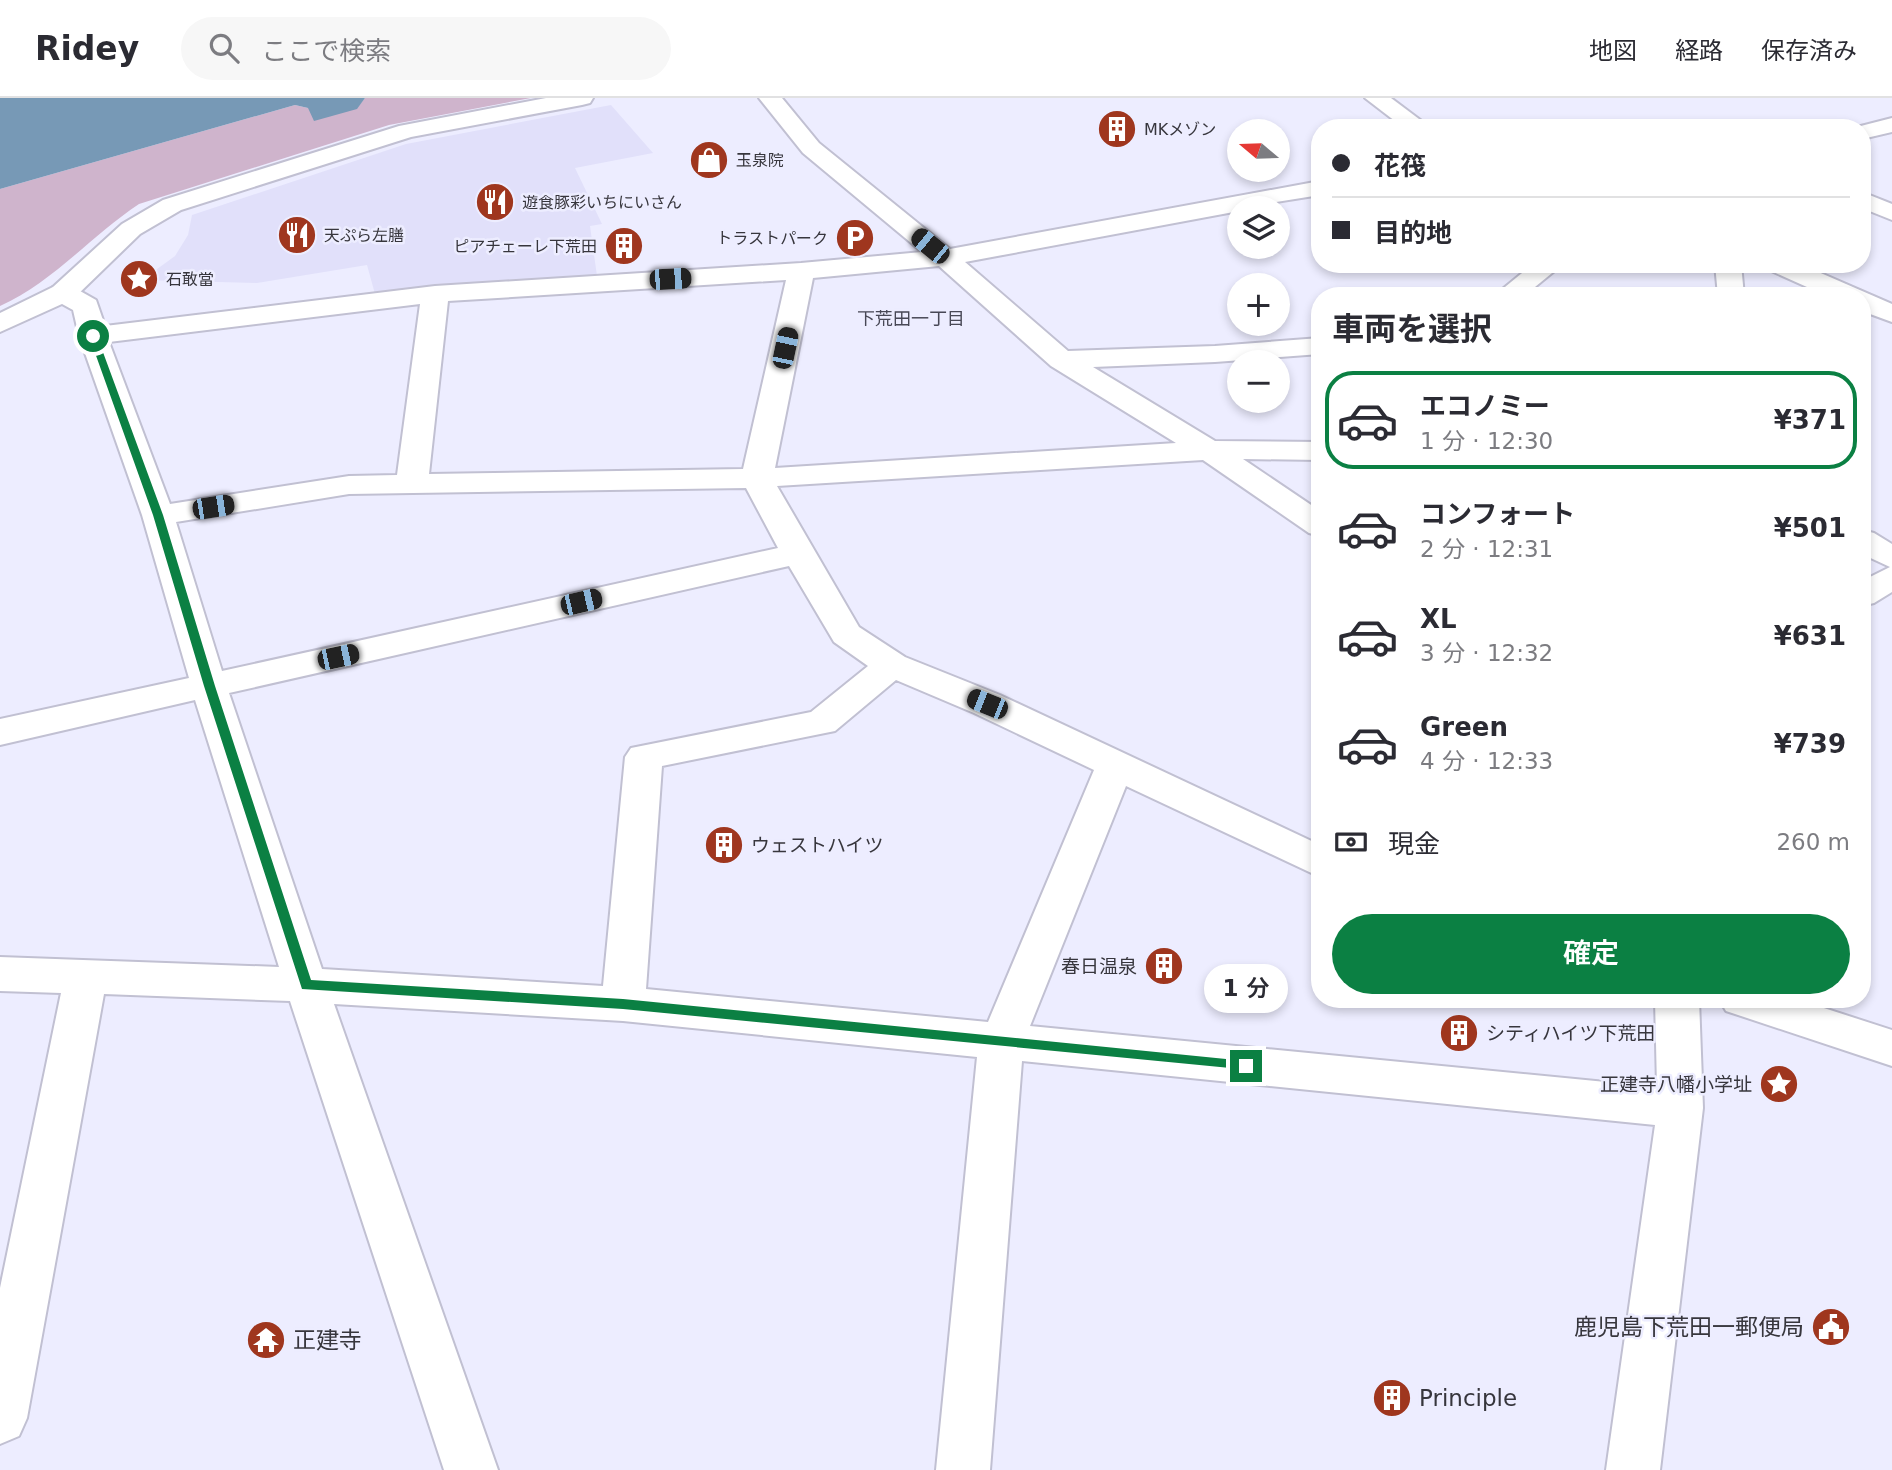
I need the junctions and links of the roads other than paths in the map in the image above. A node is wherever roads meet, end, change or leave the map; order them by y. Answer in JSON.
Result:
{"nodes":[{"id":1,"x":582,"y":98,"type":"edge"},
{"id":2,"x":770,"y":98,"type":"edge"},
{"id":3,"x":1376,"y":98,"type":"edge"},
{"id":4,"x":1407,"y":119,"type":"edge"},
{"id":5,"x":1892,"y":125,"type":"edge"},
{"id":6,"x":1871,"y":130,"type":"edge"},
{"id":7,"x":1311,"y":190,"type":"edge"},
{"id":8,"x":1871,"y":205,"type":"edge"},
{"id":9,"x":1892,"y":214,"type":"edge"},
{"id":10,"x":945,"y":258,"type":"junction"},
{"id":11,"x":801,"y":271,"type":"junction"},
{"id":12,"x":1537,"y":273,"type":"edge"},
{"id":13,"x":1798,"y":273,"type":"edge"},
{"id":14,"x":1519,"y":287,"type":"edge"},
{"id":15,"x":1830,"y":287,"type":"edge"},
{"id":16,"x":63,"y":293,"type":"junction"},
{"id":17,"x":435,"y":294,"type":"junction"},
{"id":18,"x":1871,"y":305,"type":"edge"},
{"id":19,"x":1892,"y":314,"type":"edge"},
{"id":20,"x":0,"y":324,"type":"edge"},
{"id":21,"x":93,"y":336,"type":"junction"},
{"id":22,"x":1311,"y":347,"type":"edge"},
{"id":23,"x":1061,"y":359,"type":"junction"},
{"id":24,"x":1209,"y":450,"type":"junction"},
{"id":25,"x":1311,"y":451,"type":"edge"},
{"id":26,"x":757,"y":478,"type":"junction"},
{"id":27,"x":412,"y":483,"type":"junction"},
{"id":28,"x":158,"y":515,"type":"junction"},
{"id":29,"x":1311,"y":520,"type":"edge"},
{"id":30,"x":1871,"y":545,"type":"edge"},
{"id":31,"x":797,"y":554,"type":"junction"},
{"id":32,"x":1892,"y":558,"type":"edge"},
{"id":33,"x":1892,"y":577,"type":"edge"},
{"id":34,"x":1871,"y":590,"type":"edge"},
{"id":35,"x":892,"y":666,"type":"junction"},
{"id":36,"x":209,"y":686,"type":"junction"},
{"id":37,"x":0,"y":732,"type":"edge"},
{"id":38,"x":1115,"y":766,"type":"junction"},
{"id":39,"x":1311,"y":858,"type":"edge"},
{"id":40,"x":0,"y":974,"type":"edge"},
{"id":41,"x":86,"y":976,"type":"junction"},
{"id":42,"x":306,"y":985,"type":"junction"},
{"id":43,"x":623,"y":1004,"type":"junction"},
{"id":44,"x":1677,"y":1008,"type":"edge"},
{"id":45,"x":1769,"y":1008,"type":"edge"},
{"id":46,"x":1002,"y":1043,"type":"junction"},
{"id":47,"x":1892,"y":1048,"type":"edge"},
{"id":48,"x":1680,"y":1108,"type":"junction"},
{"id":49,"x":0,"y":1418,"type":"edge"},
{"id":50,"x":471,"y":1470,"type":"edge"},
{"id":51,"x":962,"y":1470,"type":"edge"},
{"id":52,"x":1633,"y":1470,"type":"edge"}],
"edges":[{"from":1,"to":16,"type":"street"},
{"from":2,"to":10,"type":"street"},
{"from":3,"to":4,"type":"street"},
{"from":5,"to":6,"type":"street"},
{"from":7,"to":10,"type":"street"},
{"from":8,"to":9,"type":"street"},
{"from":10,"to":11,"type":"street"},
{"from":10,"to":23,"type":"street"},
{"from":11,"to":17,"type":"street"},
{"from":11,"to":26,"type":"street"},
{"from":12,"to":14,"type":"street"},
{"from":13,"to":15,"type":"street"},
{"from":16,"to":20,"type":"street"},
{"from":16,"to":21,"type":"street"},
{"from":17,"to":21,"type":"street"},
{"from":17,"to":27,"type":"street"},
{"from":18,"to":19,"type":"street"},
{"from":21,"to":28,"type":"street"},
{"from":22,"to":23,"type":"street"},
{"from":23,"to":24,"type":"street"},
{"from":24,"to":25,"type":"street"},
{"from":24,"to":26,"type":"street"},
{"from":24,"to":29,"type":"street"},
{"from":26,"to":27,"type":"street"},
{"from":26,"to":31,"type":"street"},
{"from":27,"to":28,"type":"street"},
{"from":28,"to":36,"type":"street"},
{"from":30,"to":32,"type":"street"},
{"from":31,"to":35,"type":"street"},
{"from":31,"to":36,"type":"street"},
{"from":33,"to":34,"type":"street"},
{"from":35,"to":38,"type":"street"},
{"from":35,"to":43,"type":"street"},
{"from":36,"to":37,"type":"street"},
{"from":36,"to":42,"type":"street"},
{"from":38,"to":39,"type":"street"},
{"from":38,"to":46,"type":"street"},
{"from":40,"to":41,"type":"street"},
{"from":41,"to":42,"type":"street"},
{"from":41,"to":49,"type":"street"},
{"from":42,"to":43,"type":"street"},
{"from":42,"to":50,"type":"street"},
{"from":43,"to":46,"type":"street"},
{"from":44,"to":48,"type":"street"},
{"from":45,"to":47,"type":"street"},
{"from":46,"to":48,"type":"street"},
{"from":46,"to":51,"type":"street"},
{"from":48,"to":52,"type":"street"}]}
